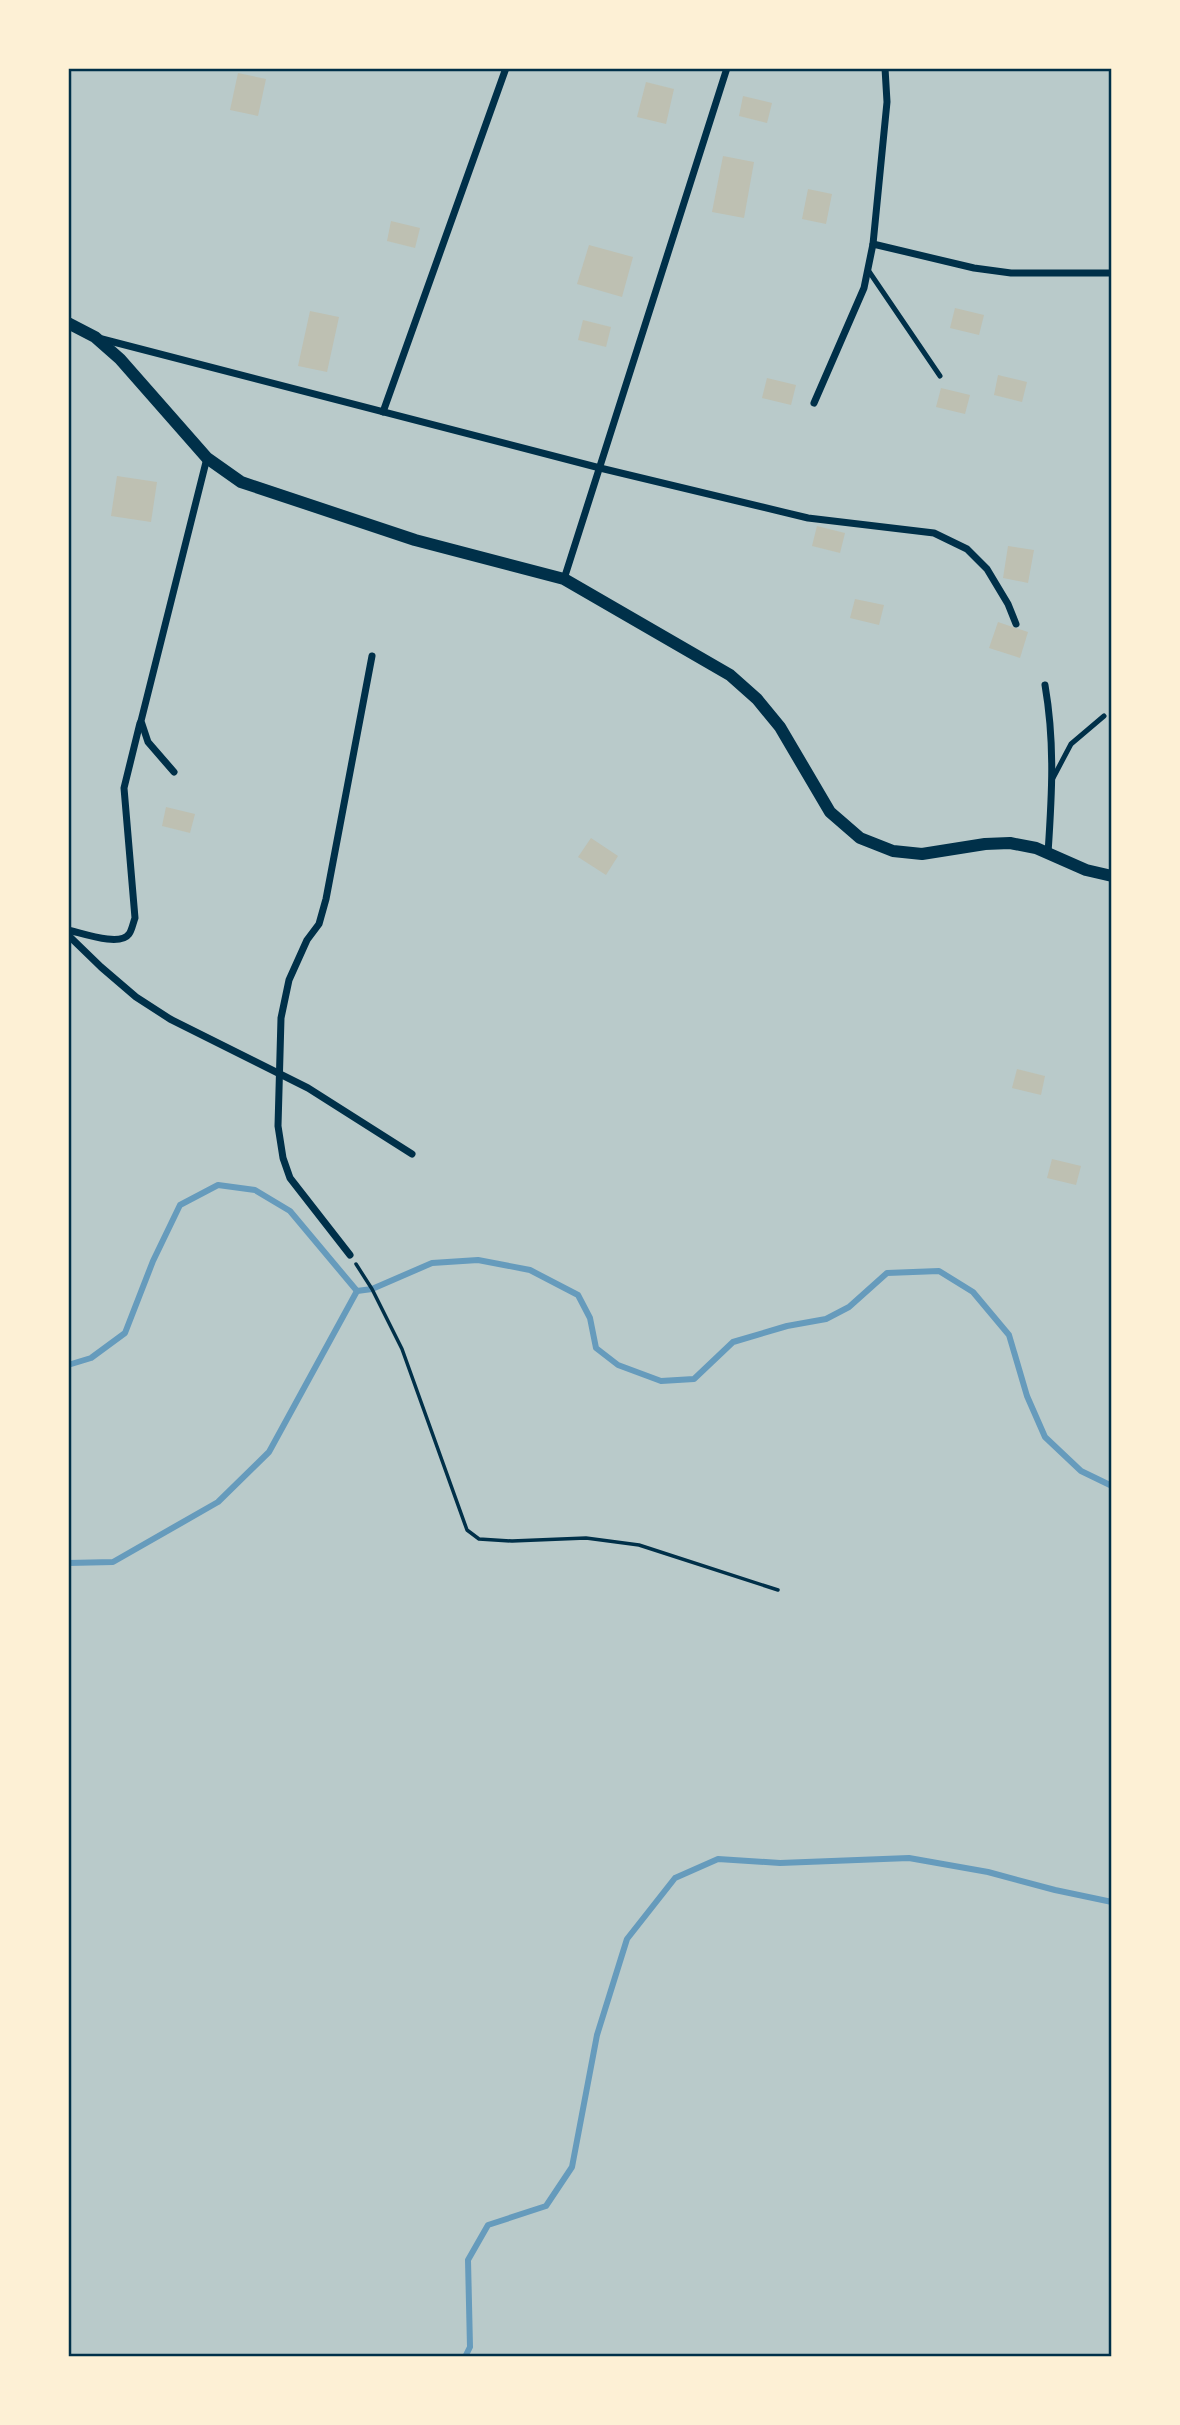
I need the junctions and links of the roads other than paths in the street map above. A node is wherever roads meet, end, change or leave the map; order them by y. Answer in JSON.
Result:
{"nodes":[{"id":1,"x":506,"y":68,"type":"edge"},
{"id":2,"x":727,"y":68,"type":"edge"},
{"id":3,"x":885,"y":68,"type":"edge"},
{"id":4,"x":873,"y":244,"type":"junction"},
{"id":5,"x":868,"y":270,"type":"junction"},
{"id":6,"x":1112,"y":273,"type":"edge"},
{"id":7,"x":68,"y":323,"type":"edge"},
{"id":8,"x":95,"y":337,"type":"junction"},
{"id":9,"x":940,"y":376,"type":"dead end"},
{"id":10,"x":814,"y":403,"type":"dead end"},
{"id":11,"x":383,"y":412,"type":"junction"},
{"id":12,"x":207,"y":458,"type":"junction"},
{"id":13,"x":600,"y":468,"type":"junction"},
{"id":14,"x":564,"y":579,"type":"junction"},
{"id":15,"x":1016,"y":624,"type":"dead end"},
{"id":16,"x":372,"y":656,"type":"dead end"},
{"id":17,"x":1045,"y":685,"type":"dead end"},
{"id":18,"x":1104,"y":716,"type":"dead end"},
{"id":19,"x":141,"y":721,"type":"junction"},
{"id":20,"x":174,"y":772,"type":"dead end"},
{"id":21,"x":1051,"y":782,"type":"junction"},
{"id":22,"x":1048,"y":854,"type":"junction"},
{"id":23,"x":1112,"y":876,"type":"edge"},
{"id":24,"x":68,"y":932,"type":"edge"},
{"id":25,"x":279,"y":1073,"type":"junction"},
{"id":26,"x":412,"y":1154,"type":"dead end"},
{"id":27,"x":350,"y":1255,"type":"road end"}],
"edges":[{"from":1,"to":11,"type":"street"},
{"from":2,"to":13,"type":"street"},
{"from":3,"to":4,"type":"street"},
{"from":4,"to":5,"type":"street"},
{"from":4,"to":6,"type":"street"},
{"from":5,"to":9,"type":"lane"},
{"from":5,"to":10,"type":"street"},
{"from":7,"to":8,"type":"street"},
{"from":8,"to":11,"type":"street"},
{"from":8,"to":12,"type":"street"},
{"from":11,"to":13,"type":"street"},
{"from":12,"to":14,"type":"street"},
{"from":12,"to":19,"type":"street"},
{"from":13,"to":14,"type":"street"},
{"from":13,"to":15,"type":"street"},
{"from":14,"to":22,"type":"street"},
{"from":16,"to":25,"type":"street"},
{"from":17,"to":21,"type":"street"},
{"from":18,"to":21,"type":"lane"},
{"from":19,"to":20,"type":"street"},
{"from":19,"to":24,"type":"street"},
{"from":21,"to":22,"type":"street"},
{"from":22,"to":23,"type":"street"},
{"from":24,"to":25,"type":"street"},
{"from":25,"to":26,"type":"street"},
{"from":25,"to":27,"type":"street"}]}
